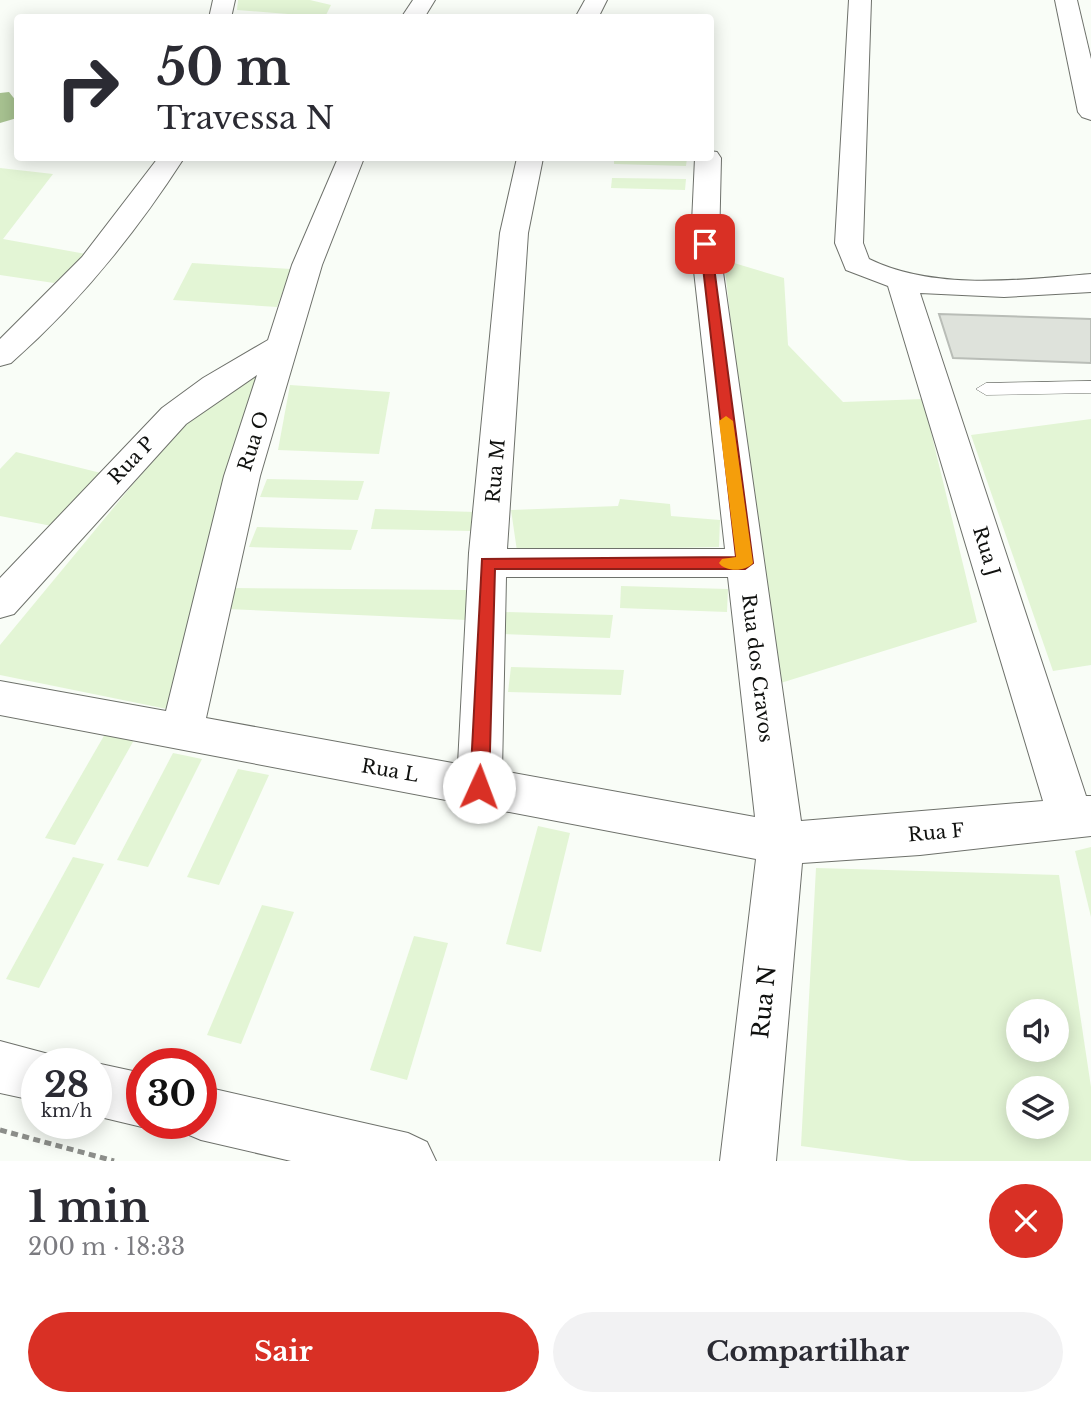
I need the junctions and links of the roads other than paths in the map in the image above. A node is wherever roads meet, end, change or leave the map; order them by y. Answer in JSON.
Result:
{"nodes":[{"id":1,"x":860,"y":0,"type":"edge"},
{"id":2,"x":1066,"y":0,"type":"edge"},
{"id":3,"x":1091,"y":112,"type":"edge"},
{"id":4,"x":169,"y":161,"type":"edge"},
{"id":5,"x":350,"y":161,"type":"edge"},
{"id":6,"x":529,"y":161,"type":"edge"},
{"id":7,"x":708,"y":161,"type":"edge"},
{"id":8,"x":902,"y":283,"type":"junction"},
{"id":9,"x":1091,"y":283,"type":"edge"},
{"id":10,"x":285,"y":344,"type":"junction"},
{"id":11,"x":0,"y":356,"type":"edge"},
{"id":12,"x":1091,"y":387,"type":"edge"},
{"id":13,"x":986,"y":389,"type":"dead end"},
{"id":14,"x":745,"y":563,"type":"junction"},
{"id":15,"x":488,"y":564,"type":"junction"},
{"id":16,"x":0,"y":603,"type":"edge"},
{"id":17,"x":0,"y":698,"type":"edge"},
{"id":18,"x":182,"y":732,"type":"junction"},
{"id":19,"x":479,"y":787,"type":"junction"},
{"id":20,"x":1081,"y":818,"type":"edge"},
{"id":21,"x":781,"y":844,"type":"junction"},
{"id":22,"x":0,"y":1067,"type":"edge"},
{"id":23,"x":21,"y":1072,"type":"edge"},
{"id":24,"x":217,"y":1117,"type":"edge"},
{"id":25,"x":408,"y":1161,"type":"edge"},
{"id":26,"x":748,"y":1161,"type":"edge"}],
"edges":[{"from":1,"to":8,"type":"street"},
{"from":2,"to":3,"type":"street"},
{"from":4,"to":11,"type":"street"},
{"from":5,"to":10,"type":"street","name":"Rua O"},
{"from":6,"to":15,"type":"street","name":"Rua M"},
{"from":7,"to":14,"type":"street","name":"Rua dos Cravos"},
{"from":8,"to":9,"type":"street"},
{"from":8,"to":20,"type":"street","name":"Rua J"},
{"from":10,"to":16,"type":"street","name":"Rua P"},
{"from":10,"to":18,"type":"street","name":"Rua O"},
{"from":12,"to":13,"type":"lane"},
{"from":14,"to":15,"type":"street"},
{"from":14,"to":21,"type":"street","name":"Rua dos Cravos"},
{"from":15,"to":19,"type":"street","name":"Rua M"},
{"from":17,"to":18,"type":"street","name":"Rua L"},
{"from":18,"to":19,"type":"street","name":"Rua L"},
{"from":19,"to":21,"type":"street","name":"Rua L"},
{"from":20,"to":21,"type":"street","name":"Rua F"},
{"from":21,"to":26,"type":"street","name":"Rua N"},
{"from":22,"to":23,"type":"street"},
{"from":24,"to":25,"type":"street"}]}
